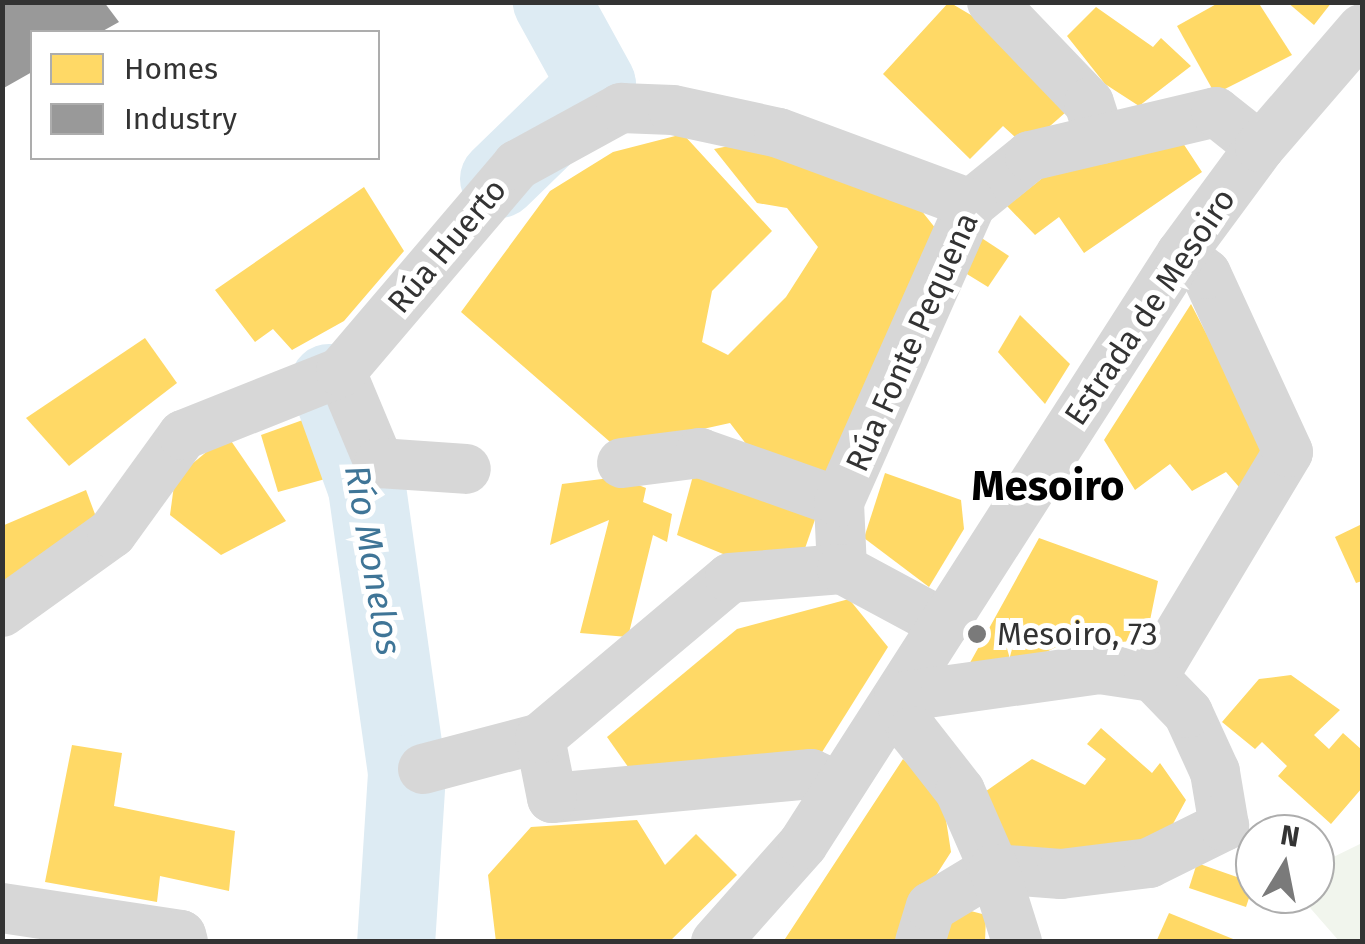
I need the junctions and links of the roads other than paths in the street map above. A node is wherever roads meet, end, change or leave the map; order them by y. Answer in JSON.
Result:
{"nodes":[{"id":1,"x":992,"y":2,"type":"edge"},
{"id":2,"x":1362,"y":29,"type":"edge"},
{"id":3,"x":1300,"y":98,"type":"junction"},
{"id":4,"x":1216,"y":112,"type":"junction"},
{"id":5,"x":1101,"y":139,"type":"junction"},
{"id":6,"x":1260,"y":147,"type":"junction"},
{"id":7,"x":972,"y":204,"type":"junction"},
{"id":8,"x":1180,"y":254,"type":"junction"},
{"id":9,"x":342,"y":372,"type":"junction"},
{"id":10,"x":622,"y":463,"type":"dead end"},
{"id":11,"x":466,"y":470,"type":"dead end"},
{"id":12,"x":839,"y":502,"type":"junction"},
{"id":13,"x":842,"y":570,"type":"junction"},
{"id":14,"x":2,"y":612,"type":"edge"},
{"id":15,"x":944,"y":624,"type":"junction"},
{"id":16,"x":1153,"y":678,"type":"junction"},
{"id":17,"x":899,"y":697,"type":"junction"},
{"id":18,"x":540,"y":738,"type":"junction"},
{"id":19,"x":423,"y":769,"type":"dead end"},
{"id":20,"x":839,"y":787,"type":"junction"},
{"id":21,"x":994,"y":869,"type":"junction"},
{"id":22,"x":2,"y":908,"type":"edge"},
{"id":23,"x":183,"y":942,"type":"edge"},
{"id":24,"x":716,"y":942,"type":"edge"},
{"id":25,"x":920,"y":942,"type":"edge"},
{"id":26,"x":1018,"y":942,"type":"edge"}],
"edges":[{"from":1,"to":5,"type":"street"},
{"from":2,"to":3,"type":"street","name":"Estrada de Mesoiro"},
{"from":3,"to":4,"type":"street","name":"Rúa Fonte Pequena"},
{"from":3,"to":6,"type":"street","name":"Estrada de Mesoiro"},
{"from":4,"to":5,"type":"street","name":"Rúa Fonte Pequena"},
{"from":4,"to":6,"type":"street"},
{"from":5,"to":7,"type":"street","name":"Rúa Fonte Pequena"},
{"from":6,"to":8,"type":"street","name":"Estrada de Mesoiro"},
{"from":7,"to":9,"type":"street","name":"Rúa Huerto"},
{"from":7,"to":12,"type":"street","name":"Rúa Fonte Pequena"},
{"from":8,"to":15,"type":"street","name":"Estrada de Mesoiro"},
{"from":8,"to":16,"type":"street"},
{"from":9,"to":11,"type":"street"},
{"from":9,"to":14,"type":"street","name":"Rúa Huerto"},
{"from":10,"to":12,"type":"street","name":"Rúa Fonte Pequena"},
{"from":12,"to":13,"type":"street","name":"Rúa Fonte Pequena"},
{"from":13,"to":15,"type":"street"},
{"from":13,"to":18,"type":"street"},
{"from":15,"to":17,"type":"street","name":"Estrada de Mesoiro"},
{"from":16,"to":17,"type":"street"},
{"from":16,"to":21,"type":"street"},
{"from":17,"to":20,"type":"street","name":"Estrada de Mesoiro"},
{"from":17,"to":21,"type":"street"},
{"from":18,"to":19,"type":"street"},
{"from":18,"to":20,"type":"street"},
{"from":20,"to":24,"type":"street","name":"Estrada de Mesoiro"},
{"from":21,"to":25,"type":"street"},
{"from":21,"to":26,"type":"street"},
{"from":22,"to":23,"type":"street"}]}
